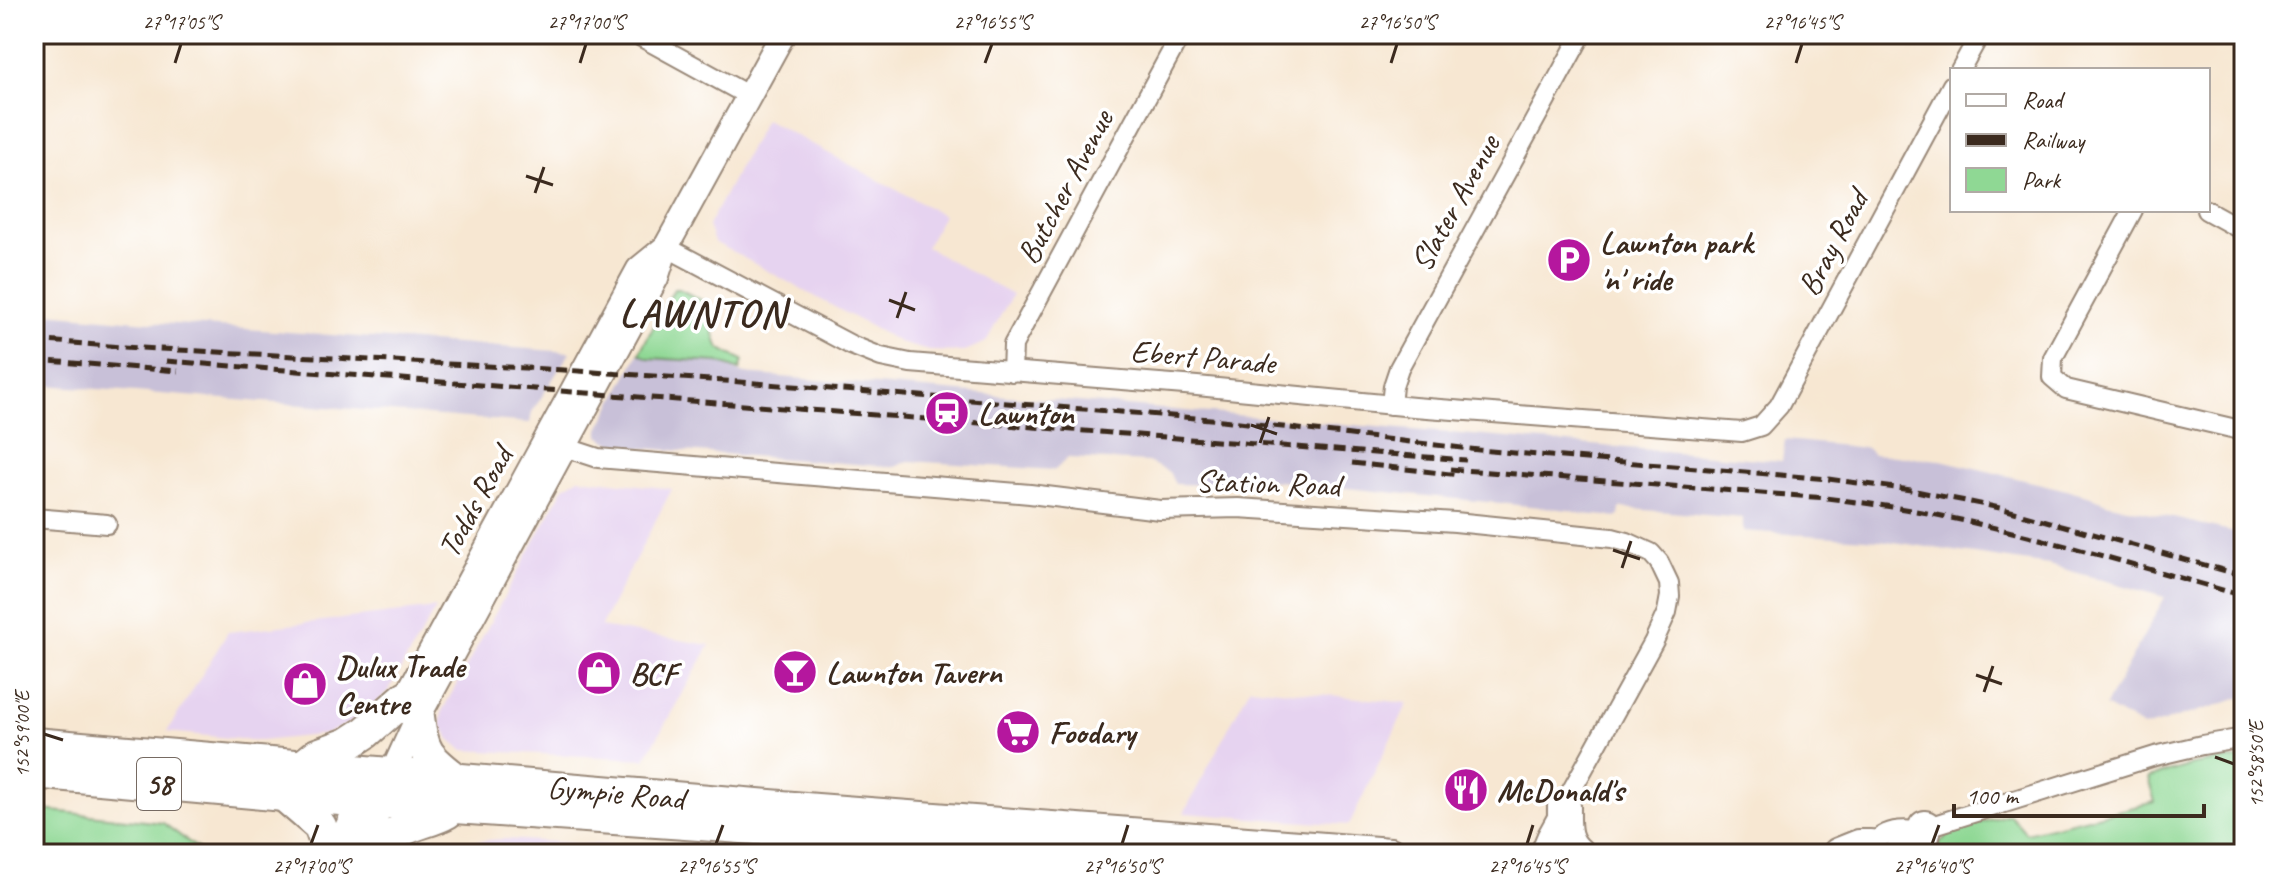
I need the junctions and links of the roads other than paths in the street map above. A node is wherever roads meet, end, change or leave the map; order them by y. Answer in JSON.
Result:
{"nodes":[{"id":1,"x":636,"y":34,"type":"edge"},
{"id":2,"x":783,"y":34,"type":"edge"},
{"id":3,"x":1181,"y":34,"type":"edge"},
{"id":4,"x":1582,"y":34,"type":"edge"},
{"id":5,"x":1980,"y":34,"type":"edge"},
{"id":6,"x":1961,"y":68,"type":"edge"},
{"id":7,"x":1950,"y":89,"type":"edge"},
{"id":8,"x":749,"y":96,"type":"junction"},
{"id":9,"x":2132,"y":212,"type":"edge"},
{"id":10,"x":2210,"y":212,"type":"edge"},
{"id":11,"x":2244,"y":231,"type":"edge"},
{"id":12,"x":666,"y":247,"type":"junction"},
{"id":13,"x":1012,"y":372,"type":"junction"},
{"id":14,"x":1391,"y":405,"type":"junction"},
{"id":15,"x":1761,"y":426,"type":"joint"},
{"id":16,"x":2244,"y":431,"type":"edge"},
{"id":17,"x":555,"y":444,"type":"junction"},
{"id":18,"x":34,"y":518,"type":"edge"},
{"id":19,"x":107,"y":524,"type":"dead end"},
{"id":20,"x":412,"y":707,"type":"junction"},
{"id":21,"x":2244,"y":738,"type":"edge"},
{"id":22,"x":34,"y":744,"type":"edge"},
{"id":23,"x":302,"y":767,"type":"junction"},
{"id":24,"x":34,"y":772,"type":"edge"},
{"id":25,"x":376,"y":787,"type":"junction"},
{"id":26,"x":457,"y":794,"type":"junction"},
{"id":27,"x":284,"y":795,"type":"junction"},
{"id":28,"x":1564,"y":806,"type":"junction"},
{"id":29,"x":1920,"y":837,"type":"edge"},
{"id":30,"x":1875,"y":851,"type":"edge"},
{"id":31,"x":330,"y":854,"type":"edge"},
{"id":32,"x":338,"y":854,"type":"edge"},
{"id":33,"x":362,"y":854,"type":"edge"},
{"id":34,"x":373,"y":854,"type":"edge"},
{"id":35,"x":1070,"y":854,"type":"edge"},
{"id":36,"x":1390,"y":854,"type":"edge"},
{"id":37,"x":1539,"y":854,"type":"edge"},
{"id":38,"x":1578,"y":854,"type":"edge"},
{"id":39,"x":1839,"y":854,"type":"edge"}],
"edges":[{"from":1,"to":8,"type":"street"},
{"from":2,"to":8,"type":"street","name":"Todds Road"},
{"from":3,"to":13,"type":"street","name":"Butcher Avenue"},
{"from":4,"to":14,"type":"street","name":"Slater Avenue"},
{"from":5,"to":6,"type":"street"},
{"from":7,"to":15,"type":"street","name":"Bray Road"},
{"from":8,"to":12,"type":"street","name":"Todds Road"},
{"from":9,"to":16,"type":"street"},
{"from":10,"to":11,"type":"street"},
{"from":12,"to":13,"type":"street","name":"Ebert Parade"},
{"from":12,"to":17,"type":"street","name":"Todds Road"},
{"from":13,"to":14,"type":"street","name":"Ebert Parade"},
{"from":14,"to":15,"type":"street","name":"Ebert Parade"},
{"from":17,"to":20,"type":"street","name":"Todds Road"},
{"from":17,"to":28,"type":"street","name":"Station Road"},
{"from":18,"to":19,"type":"street"},
{"from":20,"to":23,"type":"highway"},
{"from":20,"to":25,"type":"street","name":"Todds Road"},
{"from":20,"to":26,"type":"highway"},
{"from":21,"to":29,"type":"street"},
{"from":22,"to":23,"type":"highway","name":"Gympie Road","number":"58"},
{"from":23,"to":25,"type":"highway","name":"Gympie Road","number":"58"},
{"from":24,"to":27,"type":"highway","name":"Gympie Road","number":"58"},
{"from":25,"to":26,"type":"highway","name":"Gympie Road","number":"58"},
{"from":25,"to":27,"type":"highway","name":"Gympie Road","number":"58"},
{"from":25,"to":32,"type":"street"},
{"from":25,"to":33,"type":"street"},
{"from":26,"to":34,"type":"highway"},
{"from":26,"to":35,"type":"highway","name":"Gympie Road","number":"58"},
{"from":26,"to":36,"type":"highway","name":"Gympie Road","number":"58"},
{"from":27,"to":31,"type":"highway"},
{"from":28,"to":37,"type":"street","name":"Station Road"},
{"from":28,"to":38,"type":"highway"},
{"from":29,"to":30,"type":"street"},
{"from":30,"to":39,"type":"highway"}]}
